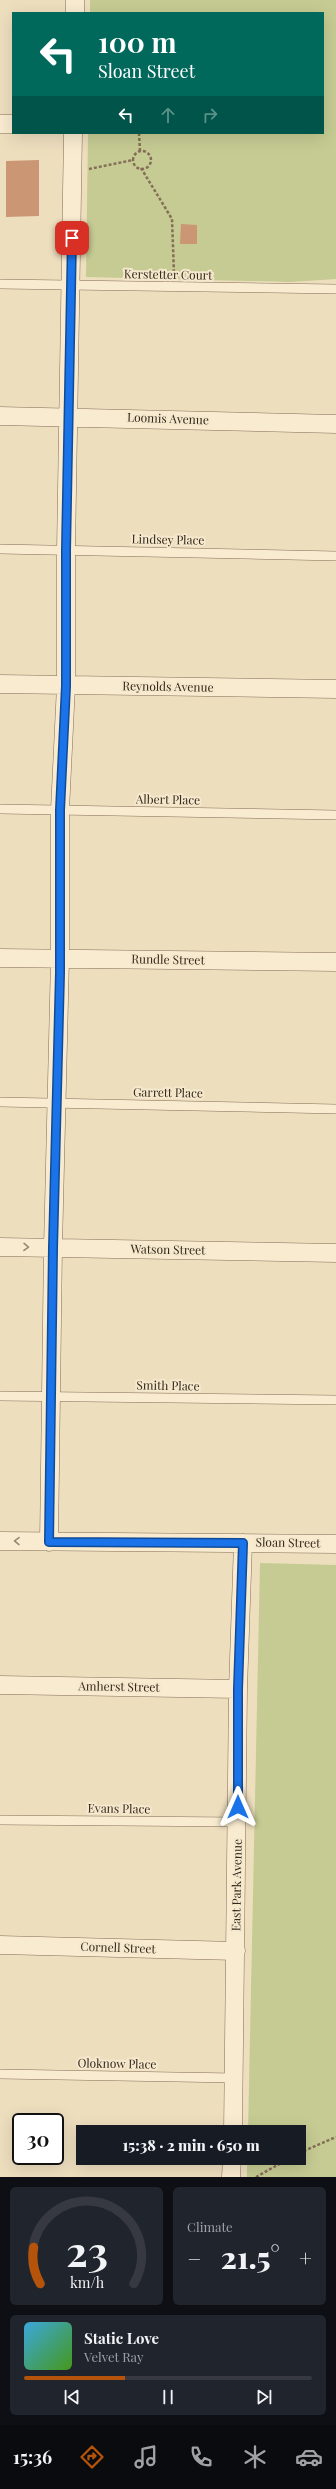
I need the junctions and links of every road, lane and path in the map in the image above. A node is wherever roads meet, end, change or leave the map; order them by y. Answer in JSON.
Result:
{"nodes":[{"id":1,"x":75,"y":0,"type":"edge"},
{"id":2,"x":75,"y":12,"type":"edge"},
{"id":3,"x":0,"y":124,"type":"edge"},
{"id":4,"x":12,"y":124,"type":"edge"},
{"id":5,"x":72,"y":134,"type":"edge"},
{"id":6,"x":139,"y":134,"type":"edge"},
{"id":7,"x":140,"y":151,"type":"junction"},
{"id":8,"x":133,"y":160,"type":"junction"},
{"id":9,"x":141,"y":168,"type":"junction"},
{"id":10,"x":72,"y":175,"type":"junction"},
{"id":11,"x":0,"y":284,"type":"edge"},
{"id":12,"x":71,"y":285,"type":"junction"},
{"id":13,"x":175,"y":287,"type":"junction"},
{"id":14,"x":336,"y":289,"type":"edge"},
{"id":15,"x":0,"y":416,"type":"edge"},
{"id":16,"x":69,"y":416,"type":"junction"},
{"id":17,"x":336,"y":424,"type":"edge"},
{"id":18,"x":0,"y":549,"type":"edge"},
{"id":19,"x":66,"y":550,"type":"junction"},
{"id":20,"x":336,"y":556,"type":"edge"},
{"id":21,"x":0,"y":684,"type":"edge"},
{"id":22,"x":66,"y":686,"type":"junction"},
{"id":23,"x":336,"y":689,"type":"edge"},
{"id":24,"x":0,"y":809,"type":"edge"},
{"id":25,"x":60,"y":810,"type":"junction"},
{"id":26,"x":336,"y":815,"type":"edge"},
{"id":27,"x":0,"y":958,"type":"edge"},
{"id":28,"x":60,"y":959,"type":"junction"},
{"id":29,"x":336,"y":962,"type":"edge"},
{"id":30,"x":0,"y":1102,"type":"edge"},
{"id":31,"x":58,"y":1103,"type":"junction"},
{"id":32,"x":336,"y":1109,"type":"edge"},
{"id":33,"x":0,"y":1247,"type":"edge"},
{"id":34,"x":53,"y":1248,"type":"junction"},
{"id":35,"x":336,"y":1253,"type":"edge"},
{"id":36,"x":0,"y":1396,"type":"edge"},
{"id":37,"x":52,"y":1396,"type":"junction"},
{"id":38,"x":336,"y":1400,"type":"edge"},
{"id":39,"x":0,"y":1541,"type":"edge"},
{"id":40,"x":49,"y":1542,"type":"junction"},
{"id":41,"x":243,"y":1543,"type":"junction"},
{"id":42,"x":336,"y":1544,"type":"edge"},
{"id":43,"x":0,"y":1685,"type":"edge"},
{"id":44,"x":238,"y":1689,"type":"junction"},
{"id":45,"x":0,"y":1820,"type":"edge"},
{"id":46,"x":238,"y":1822,"type":"junction"},
{"id":47,"x":0,"y":1945,"type":"edge"},
{"id":48,"x":236,"y":1951,"type":"junction"},
{"id":49,"x":0,"y":2074,"type":"edge"},
{"id":50,"x":235,"y":2078,"type":"junction"},
{"id":51,"x":233,"y":2125,"type":"edge"},
{"id":52,"x":336,"y":2136,"type":"edge"},
{"id":53,"x":306,"y":2150,"type":"edge"},
{"id":54,"x":232,"y":2165,"type":"edge"},
{"id":55,"x":277,"y":2165,"type":"edge"},
{"id":56,"x":231,"y":2177,"type":"edge"},
{"id":57,"x":256,"y":2177,"type":"edge"}],
"edges":[{"from":1,"to":2,"type":"street"},
{"from":3,"to":4,"type":"street"},
{"from":5,"to":10,"type":"street"},
{"from":6,"to":7,"type":"path"},
{"from":7,"to":8,"type":"path"},
{"from":7,"to":9,"type":"path"},
{"from":8,"to":9,"type":"path"},
{"from":8,"to":10,"type":"path"},
{"from":9,"to":13,"type":"path"},
{"from":10,"to":12,"type":"street"},
{"from":11,"to":12,"type":"lane","name":"Kerstetter Court"},
{"from":12,"to":13,"type":"lane","name":"Kerstetter Court"},
{"from":12,"to":16,"type":"street"},
{"from":13,"to":14,"type":"lane","name":"Kerstetter Court"},
{"from":15,"to":16,"type":"street","name":"Loomis Avenue"},
{"from":16,"to":17,"type":"street","name":"Loomis Avenue"},
{"from":16,"to":19,"type":"street"},
{"from":18,"to":19,"type":"lane","name":"Lindsey Place"},
{"from":19,"to":20,"type":"lane","name":"Lindsey Place"},
{"from":19,"to":22,"type":"street"},
{"from":21,"to":22,"type":"street","name":"Reynolds Avenue"},
{"from":22,"to":23,"type":"street","name":"Reynolds Avenue"},
{"from":22,"to":25,"type":"street"},
{"from":24,"to":25,"type":"lane","name":"Albert Place"},
{"from":25,"to":26,"type":"lane","name":"Albert Place"},
{"from":25,"to":28,"type":"street"},
{"from":27,"to":28,"type":"street","name":"Rundle Street"},
{"from":28,"to":29,"type":"street","name":"Rundle Street"},
{"from":28,"to":31,"type":"street"},
{"from":30,"to":31,"type":"lane","name":"Garrett Place"},
{"from":31,"to":32,"type":"lane","name":"Garrett Place"},
{"from":31,"to":34,"type":"street"},
{"from":33,"to":34,"type":"street","name":"Watson Street","one_way":true},
{"from":34,"to":35,"type":"street","name":"Watson Street"},
{"from":34,"to":37,"type":"street"},
{"from":36,"to":37,"type":"lane","name":"Smith Place"},
{"from":37,"to":38,"type":"lane","name":"Smith Place"},
{"from":37,"to":40,"type":"street"},
{"from":40,"to":39,"type":"street","name":"Sloan Street","one_way":true},
{"from":40,"to":41,"type":"street","name":"Sloan Street"},
{"from":41,"to":42,"type":"street","name":"Sloan Street"},
{"from":41,"to":44,"type":"street","name":"East Park Avenue"},
{"from":43,"to":44,"type":"street","name":"Amherst Street"},
{"from":44,"to":46,"type":"street","name":"East Park Avenue"},
{"from":45,"to":46,"type":"lane","name":"Evans Place"},
{"from":46,"to":48,"type":"street","name":"East Park Avenue"},
{"from":47,"to":48,"type":"street","name":"Cornell Street"},
{"from":48,"to":50,"type":"street","name":"East Park Avenue"},
{"from":49,"to":50,"type":"lane","name":"Oloknow Place"},
{"from":50,"to":51,"type":"street","name":"East Park Avenue"},
{"from":52,"to":53,"type":"path"},
{"from":54,"to":56,"type":"street"},
{"from":55,"to":57,"type":"path"}]}
